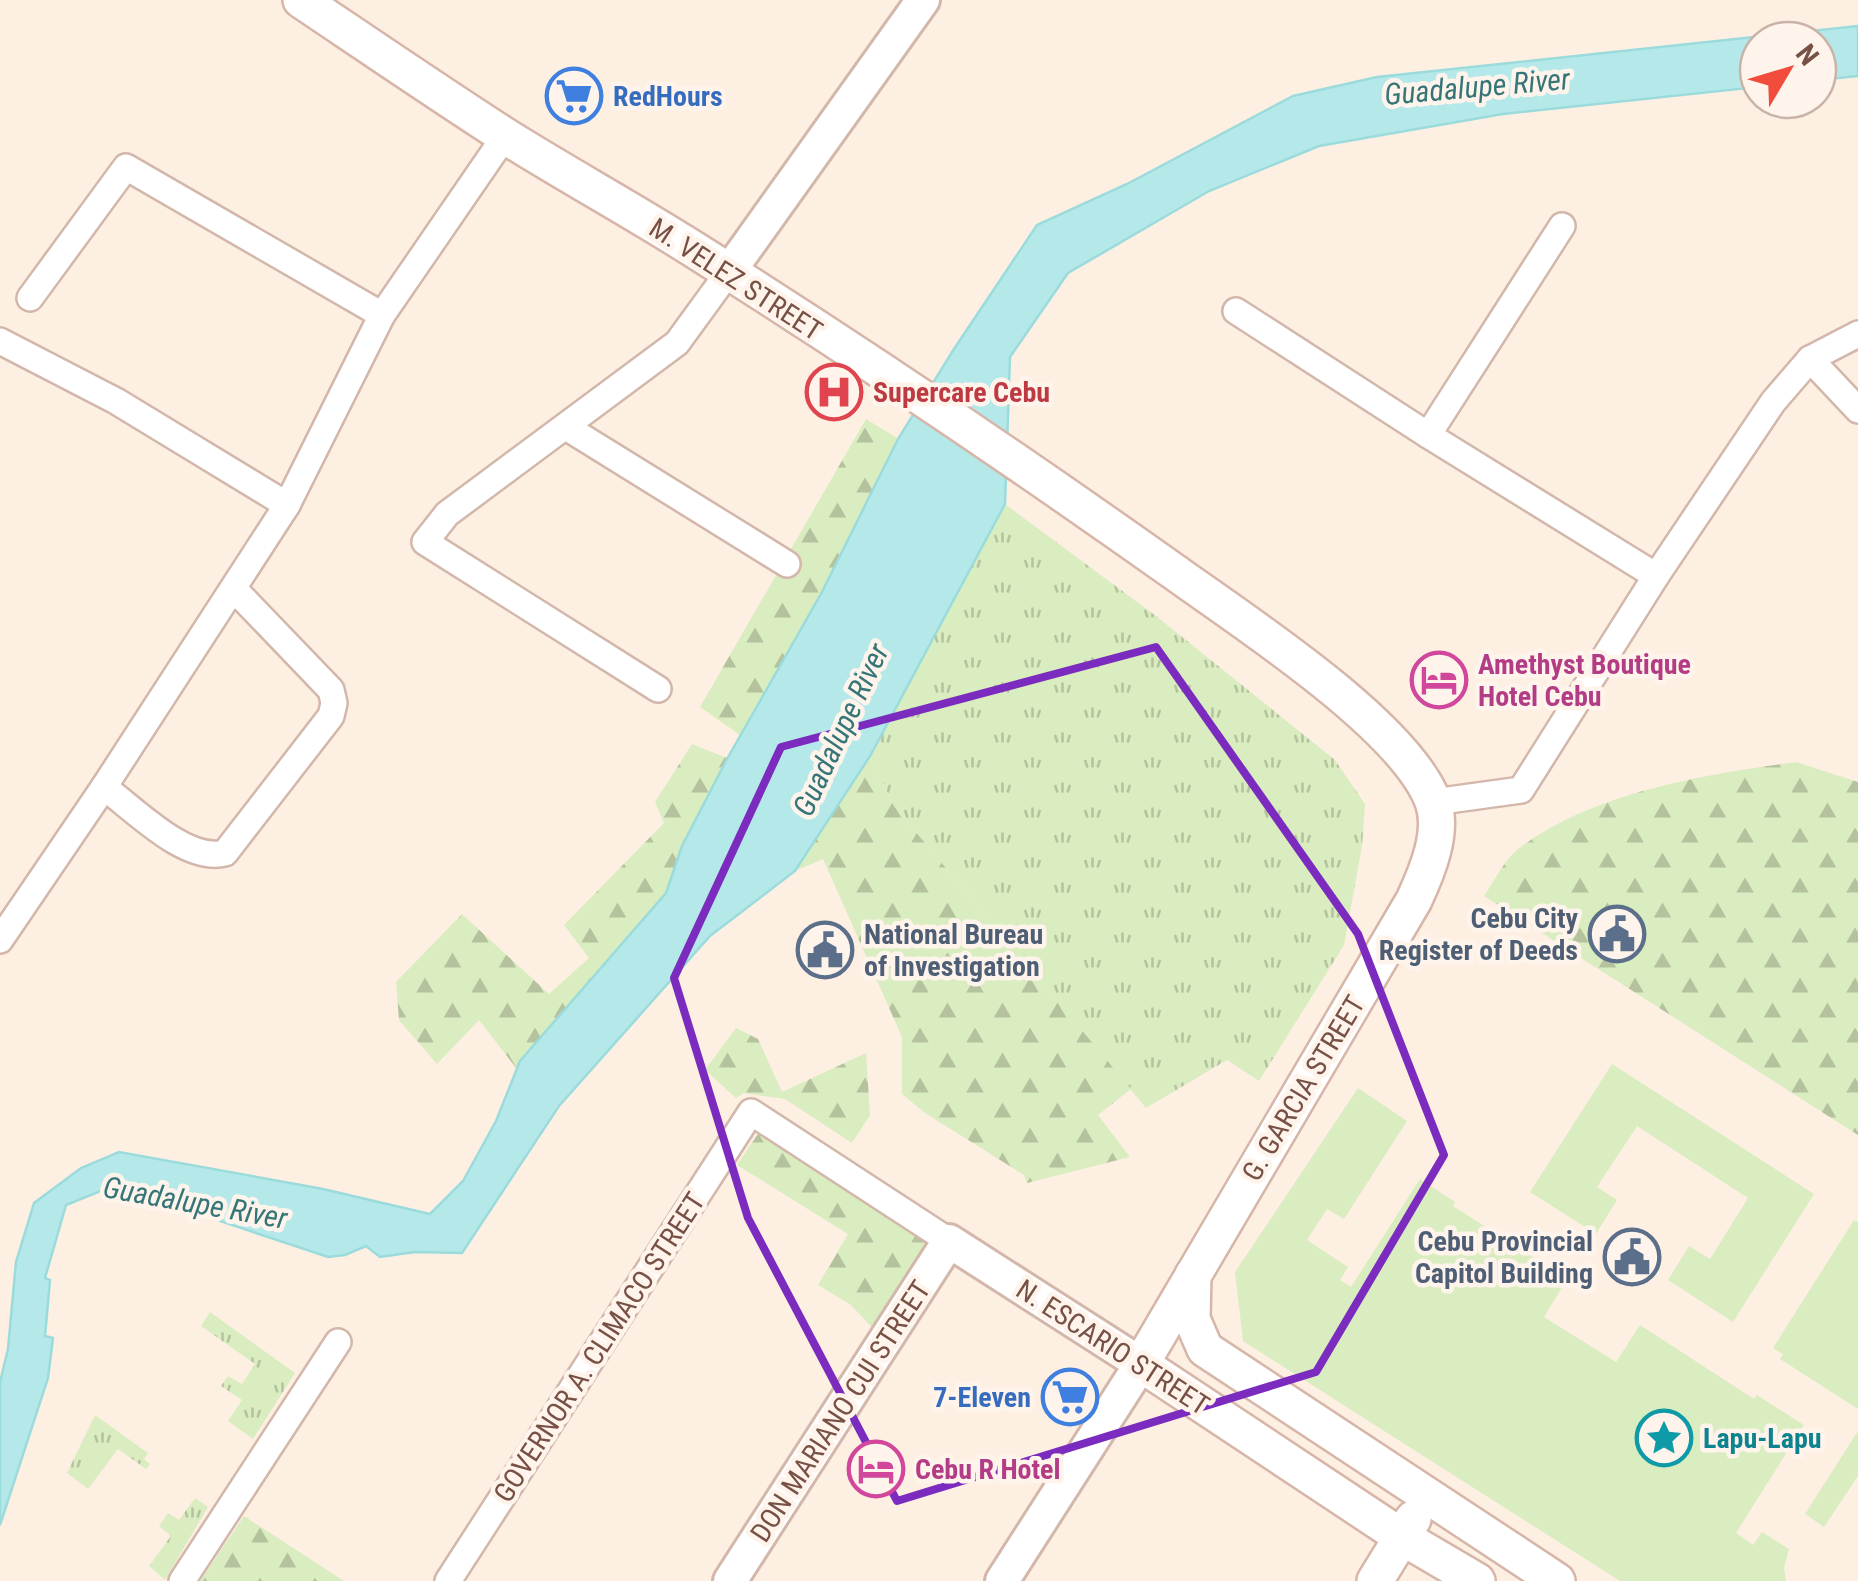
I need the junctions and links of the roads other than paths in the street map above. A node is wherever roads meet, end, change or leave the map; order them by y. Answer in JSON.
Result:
{"nodes":[{"id":1,"x":301,"y":0,"type":"edge"},
{"id":2,"x":923,"y":0,"type":"edge"},
{"id":3,"x":505,"y":136,"type":"junction"},
{"id":4,"x":1562,"y":226,"type":"dead end"},
{"id":5,"x":728,"y":273,"type":"junction"},
{"id":6,"x":30,"y":298,"type":"dead end"},
{"id":7,"x":1236,"y":312,"type":"dead end"},
{"id":8,"x":382,"y":315,"type":"junction"},
{"id":9,"x":1858,"y":334,"type":"edge"},
{"id":10,"x":0,"y":341,"type":"edge"},
{"id":11,"x":1810,"y":359,"type":"junction"},
{"id":12,"x":1858,"y":410,"type":"edge"},
{"id":13,"x":566,"y":427,"type":"junction"},
{"id":14,"x":1428,"y":436,"type":"junction"},
{"id":15,"x":286,"y":506,"type":"junction"},
{"id":16,"x":788,"y":564,"type":"dead end"},
{"id":17,"x":1656,"y":576,"type":"junction"},
{"id":18,"x":234,"y":588,"type":"junction"},
{"id":19,"x":658,"y":689,"type":"dead end"},
{"id":20,"x":104,"y":787,"type":"junction"},
{"id":21,"x":1434,"y":802,"type":"junction"},
{"id":22,"x":0,"y":940,"type":"edge"},
{"id":23,"x":750,"y":1112,"type":"joint"},
{"id":24,"x":949,"y":1241,"type":"junction"},
{"id":25,"x":1193,"y":1274,"type":"junction"},
{"id":26,"x":338,"y":1342,"type":"dead end"},
{"id":27,"x":1140,"y":1364,"type":"junction"},
{"id":28,"x":1427,"y":1497,"type":"junction"},
{"id":29,"x":1402,"y":1537,"type":"junction"},
{"id":30,"x":1492,"y":1540,"type":"junction"},
{"id":31,"x":1471,"y":1579,"type":"edge"},
{"id":32,"x":182,"y":1581,"type":"edge"},
{"id":33,"x":448,"y":1581,"type":"edge"},
{"id":34,"x":730,"y":1581,"type":"edge"},
{"id":35,"x":1002,"y":1581,"type":"edge"},
{"id":36,"x":1375,"y":1581,"type":"edge"},
{"id":37,"x":1557,"y":1581,"type":"edge"}],
"edges":[{"from":1,"to":3,"type":"main road","name":"M. VELEZ STREET"},
{"from":2,"to":5,"type":"street"},
{"from":3,"to":5,"type":"main road","name":"M. VELEZ STREET"},
{"from":3,"to":8,"type":"street"},
{"from":4,"to":14,"type":"street"},
{"from":5,"to":13,"type":"street"},
{"from":5,"to":21,"type":"main road","name":"M. VELEZ STREET"},
{"from":6,"to":8,"type":"street"},
{"from":7,"to":14,"type":"street"},
{"from":8,"to":15,"type":"street"},
{"from":9,"to":11,"type":"street"},
{"from":10,"to":15,"type":"street"},
{"from":11,"to":12,"type":"street"},
{"from":11,"to":17,"type":"street"},
{"from":13,"to":16,"type":"street"},
{"from":13,"to":19,"type":"street"},
{"from":14,"to":17,"type":"street"},
{"from":15,"to":18,"type":"street"},
{"from":17,"to":21,"type":"street"},
{"from":18,"to":20,"type":"street"},
{"from":18,"to":20,"type":"street"},
{"from":20,"to":22,"type":"street"},
{"from":21,"to":25,"type":"main road","name":"G. GARCIA STREET"},
{"from":23,"to":24,"type":"street","name":"N. ESCARIO STREET"},
{"from":23,"to":33,"type":"street","name":"GOVERNOR A. CLIMACO STREET"},
{"from":24,"to":27,"type":"street","name":"N. ESCARIO STREET"},
{"from":24,"to":34,"type":"street","name":"DON MARIANO CUI STREET"},
{"from":25,"to":27,"type":"main road","name":"G. GARCIA STREET"},
{"from":25,"to":28,"type":"main road","name":"N. ESCARIO STREET"},
{"from":26,"to":32,"type":"street"},
{"from":27,"to":29,"type":"main road","name":"N. ESCARIO STREET"},
{"from":27,"to":35,"type":"street"},
{"from":28,"to":29,"type":"main road"},
{"from":28,"to":30,"type":"main road","name":"N. ESCARIO STREET"},
{"from":29,"to":31,"type":"main road","name":"N. ESCARIO STREET"},
{"from":29,"to":36,"type":"main road"},
{"from":30,"to":31,"type":"main road"},
{"from":30,"to":37,"type":"main road","name":"N. ESCARIO STREET"}]}
